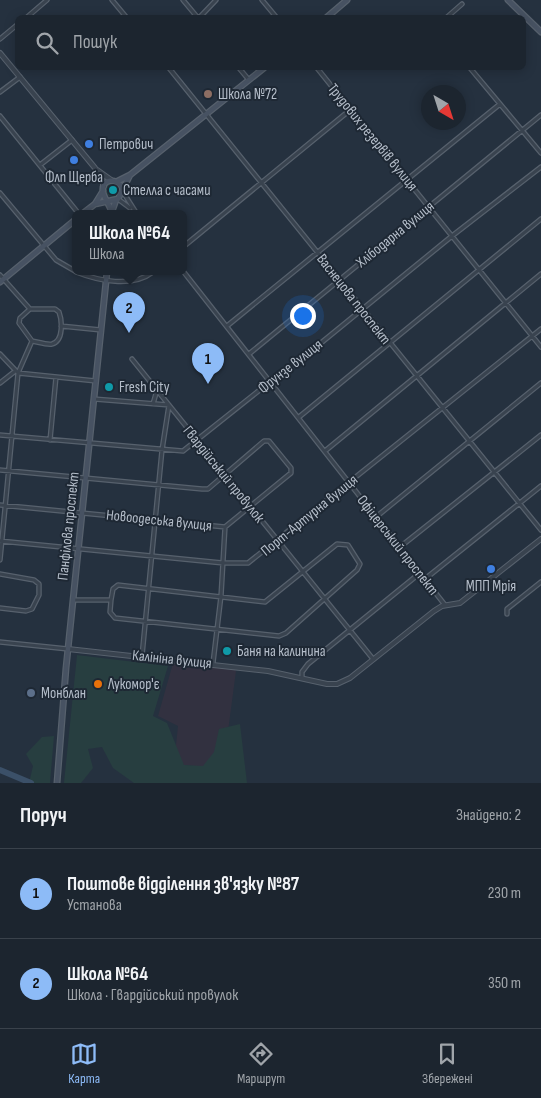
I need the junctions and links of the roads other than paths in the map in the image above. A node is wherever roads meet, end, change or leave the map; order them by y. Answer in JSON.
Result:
{"nodes":[{"id":1,"x":47,"y":0,"type":"edge"},
{"id":2,"x":112,"y":0,"type":"edge"},
{"id":3,"x":183,"y":0,"type":"edge"},
{"id":4,"x":216,"y":0,"type":"edge"},
{"id":5,"x":262,"y":0,"type":"edge"},
{"id":6,"x":347,"y":0,"type":"edge"},
{"id":7,"x":508,"y":0,"type":"edge"},
{"id":8,"x":462,"y":4,"type":"dead end"},
{"id":9,"x":30,"y":15,"type":"edge"},
{"id":10,"x":124,"y":15,"type":"edge"},
{"id":11,"x":196,"y":15,"type":"edge"},
{"id":12,"x":202,"y":15,"type":"edge"},
{"id":13,"x":274,"y":15,"type":"edge"},
{"id":14,"x":330,"y":15,"type":"edge"},
{"id":15,"x":449,"y":15,"type":"edge"},
{"id":16,"x":523,"y":15,"type":"edge"},
{"id":17,"x":526,"y":17,"type":"edge"},
{"id":18,"x":15,"y":26,"type":"edge"},
{"id":19,"x":541,"y":32,"type":"edge"},
{"id":20,"x":0,"y":39,"type":"edge"},
{"id":21,"x":0,"y":53,"type":"edge"},
{"id":22,"x":171,"y":70,"type":"edge"},
{"id":23,"x":241,"y":70,"type":"edge"},
{"id":24,"x":262,"y":70,"type":"edge"},
{"id":25,"x":319,"y":70,"type":"edge"},
{"id":26,"x":472,"y":70,"type":"edge"},
{"id":27,"x":20,"y":77,"type":"junction"},
{"id":28,"x":249,"y":80,"type":"junction"},
{"id":29,"x":0,"y":92,"type":"edge"},
{"id":30,"x":500,"y":104,"type":"junction"},
{"id":31,"x":350,"y":110,"type":"junction"},
{"id":32,"x":206,"y":114,"type":"junction"},
{"id":33,"x":541,"y":115,"type":"edge"},
{"id":34,"x":0,"y":116,"type":"edge"},
{"id":35,"x":537,"y":118,"type":"junction"},
{"id":36,"x":541,"y":124,"type":"edge"},
{"id":37,"x":523,"y":130,"type":"junction"},
{"id":38,"x":72,"y":140,"type":"junction"},
{"id":39,"x":541,"y":153,"type":"edge"},
{"id":40,"x":40,"y":165,"type":"junction"},
{"id":41,"x":541,"y":167,"type":"edge"},
{"id":42,"x":95,"y":168,"type":"junction"},
{"id":43,"x":130,"y":175,"type":"junction"},
{"id":44,"x":406,"y":178,"type":"junction"},
{"id":45,"x":111,"y":180,"type":"junction"},
{"id":46,"x":118,"y":181,"type":"junction"},
{"id":47,"x":261,"y":183,"type":"junction"},
{"id":48,"x":103,"y":189,"type":"junction"},
{"id":49,"x":123,"y":191,"type":"junction"},
{"id":50,"x":0,"y":193,"type":"edge"},
{"id":51,"x":108,"y":199,"type":"junction"},
{"id":52,"x":117,"y":199,"type":"junction"},
{"id":53,"x":95,"y":204,"type":"junction"},
{"id":54,"x":429,"y":207,"type":"junction"},
{"id":55,"x":78,"y":210,"type":"edge"},
{"id":56,"x":87,"y":210,"type":"edge"},
{"id":57,"x":111,"y":210,"type":"edge"},
{"id":58,"x":112,"y":210,"type":"edge"},
{"id":59,"x":133,"y":210,"type":"joint"},
{"id":60,"x":541,"y":219,"type":"edge"},
{"id":61,"x":72,"y":223,"type":"edge"},
{"id":62,"x":452,"y":236,"type":"junction"},
{"id":63,"x":187,"y":244,"type":"edge"},
{"id":64,"x":44,"y":246,"type":"junction"},
{"id":65,"x":316,"y":252,"type":"junction"},
{"id":66,"x":72,"y":269,"type":"edge"},
{"id":67,"x":479,"y":270,"type":"junction"},
{"id":68,"x":541,"y":274,"type":"edge"},
{"id":69,"x":89,"y":275,"type":"edge"},
{"id":70,"x":106,"y":275,"type":"edge"},
{"id":71,"x":148,"y":275,"type":"edge"},
{"id":72,"x":186,"y":275,"type":"edge"},
{"id":73,"x":1,"y":279,"type":"edge"},
{"id":74,"x":106,"y":280,"type":"junction"},
{"id":75,"x":338,"y":280,"type":"junction"},
{"id":76,"x":505,"y":303,"type":"junction"},
{"id":77,"x":30,"y":309,"type":"junction"},
{"id":78,"x":362,"y":309,"type":"junction"},
{"id":79,"x":61,"y":326,"type":"junction"},
{"id":80,"x":227,"y":326,"type":"junction"},
{"id":81,"x":101,"y":330,"type":"junction"},
{"id":82,"x":541,"y":330,"type":"edge"},
{"id":83,"x":532,"y":337,"type":"junction"},
{"id":84,"x":32,"y":342,"type":"junction"},
{"id":85,"x":388,"y":342,"type":"junction"},
{"id":86,"x":541,"y":347,"type":"edge"},
{"id":87,"x":0,"y":354,"type":"edge"},
{"id":88,"x":249,"y":354,"type":"junction"},
{"id":89,"x":132,"y":359,"type":"dead end"},
{"id":90,"x":16,"y":372,"type":"junction"},
{"id":91,"x":416,"y":376,"type":"junction"},
{"id":92,"x":56,"y":377,"type":"junction"},
{"id":93,"x":96,"y":380,"type":"junction"},
{"id":94,"x":271,"y":381,"type":"junction"},
{"id":95,"x":0,"y":383,"type":"edge"},
{"id":96,"x":541,"y":383,"type":"edge"},
{"id":97,"x":157,"y":389,"type":"junction"},
{"id":98,"x":94,"y":399,"type":"junction"},
{"id":99,"x":153,"y":404,"type":"junction"},
{"id":100,"x":169,"y":405,"type":"junction"},
{"id":101,"x":443,"y":410,"type":"junction"},
{"id":102,"x":299,"y":417,"type":"junction"},
{"id":103,"x":0,"y":435,"type":"edge"},
{"id":104,"x":541,"y":435,"type":"edge"},
{"id":105,"x":13,"y":437,"type":"junction"},
{"id":106,"x":50,"y":440,"type":"junction"},
{"id":107,"x":197,"y":441,"type":"junction"},
{"id":108,"x":469,"y":442,"type":"junction"},
{"id":109,"x":89,"y":443,"type":"junction"},
{"id":110,"x":162,"y":450,"type":"junction"},
{"id":111,"x":325,"y":451,"type":"junction"},
{"id":112,"x":0,"y":470,"type":"edge"},
{"id":113,"x":10,"y":471,"type":"junction"},
{"id":114,"x":494,"y":472,"type":"junction"},
{"id":115,"x":224,"y":475,"type":"junction"},
{"id":116,"x":86,"y":478,"type":"junction"},
{"id":117,"x":349,"y":483,"type":"junction"},
{"id":118,"x":160,"y":486,"type":"junction"},
{"id":119,"x":541,"y":486,"type":"edge"},
{"id":120,"x":519,"y":503,"type":"junction"},
{"id":121,"x":0,"y":505,"type":"edge"},
{"id":122,"x":6,"y":506,"type":"junction"},
{"id":123,"x":250,"y":507,"type":"junction"},
{"id":124,"x":82,"y":513,"type":"junction"},
{"id":125,"x":376,"y":516,"type":"junction"},
{"id":126,"x":156,"y":519,"type":"junction"},
{"id":127,"x":225,"y":527,"type":"junction"},
{"id":128,"x":541,"y":530,"type":"edge"},
{"id":129,"x":541,"y":538,"type":"edge"},
{"id":130,"x":1,"y":541,"type":"edge"},
{"id":131,"x":278,"y":541,"type":"junction"},
{"id":132,"x":400,"y":547,"type":"junction"},
{"id":133,"x":78,"y":549,"type":"junction"},
{"id":134,"x":152,"y":556,"type":"junction"},
{"id":135,"x":0,"y":560,"type":"edge"},
{"id":136,"x":223,"y":563,"type":"junction"},
{"id":137,"x":302,"y":571,"type":"junction"},
{"id":138,"x":420,"y":573,"type":"junction"},
{"id":139,"x":0,"y":574,"type":"edge"},
{"id":140,"x":425,"y":579,"type":"junction"},
{"id":141,"x":541,"y":582,"type":"edge"},
{"id":142,"x":149,"y":589,"type":"junction"},
{"id":143,"x":221,"y":596,"type":"junction"},
{"id":144,"x":325,"y":599,"type":"junction"},
{"id":145,"x":73,"y":600,"type":"junction"},
{"id":146,"x":111,"y":600,"type":"junction"},
{"id":147,"x":446,"y":606,"type":"junction"},
{"id":148,"x":0,"y":608,"type":"edge"},
{"id":149,"x":507,"y":614,"type":"dead end"},
{"id":150,"x":145,"y":622,"type":"junction"},
{"id":151,"x":218,"y":630,"type":"junction"},
{"id":152,"x":350,"y":630,"type":"junction"},
{"id":153,"x":0,"y":642,"type":"edge"},
{"id":154,"x":68,"y":649,"type":"junction"},
{"id":155,"x":142,"y":656,"type":"junction"},
{"id":156,"x":373,"y":659,"type":"junction"},
{"id":157,"x":213,"y":663,"type":"junction"},
{"id":158,"x":302,"y":678,"type":"junction"},
{"id":159,"x":57,"y":783,"type":"edge"}],
"edges":[{"from":1,"to":9,"type":"street"},
{"from":2,"to":10,"type":"street"},
{"from":3,"to":11,"type":"street"},
{"from":4,"to":12,"type":"street"},
{"from":5,"to":13,"type":"street"},
{"from":6,"to":14,"type":"main road"},
{"from":7,"to":16,"type":"main road"},
{"from":8,"to":15,"type":"street"},
{"from":17,"to":19,"type":"main road"},
{"from":18,"to":20,"type":"street"},
{"from":21,"to":27,"type":"street"},
{"from":22,"to":32,"type":"street","name":"Васнецова проспект"},
{"from":23,"to":28,"type":"street"},
{"from":24,"to":28,"type":"main road"},
{"from":25,"to":31,"type":"street","name":"Трудових резервів вулиця"},
{"from":26,"to":30,"type":"street"},
{"from":27,"to":29,"type":"street"},
{"from":27,"to":38,"type":"street"},
{"from":28,"to":32,"type":"main road"},
{"from":30,"to":37,"type":"street"},
{"from":30,"to":44,"type":"street"},
{"from":31,"to":44,"type":"street","name":"Трудових резервів вулиця"},
{"from":31,"to":47,"type":"street"},
{"from":32,"to":43,"type":"main road"},
{"from":32,"to":47,"type":"street","name":"Васнецова проспект"},
{"from":33,"to":35,"type":"street","name":"Хлібодарна вулиця"},
{"from":34,"to":40,"type":"street"},
{"from":35,"to":36,"type":"street"},
{"from":35,"to":37,"type":"street","name":"Хлібодарна вулиця"},
{"from":37,"to":39,"type":"street"},
{"from":37,"to":54,"type":"street","name":"Хлібодарна вулиця"},
{"from":38,"to":40,"type":"street"},
{"from":38,"to":42,"type":"street"},
{"from":40,"to":55,"type":"street"},
{"from":41,"to":62,"type":"street","name":"Фрунзе вулиця"},
{"from":42,"to":45,"type":"street"},
{"from":42,"to":48,"type":"street"},
{"from":43,"to":46,"type":"main road"},
{"from":43,"to":49,"type":"main road"},
{"from":44,"to":54,"type":"street","name":"Трудових резервів вулиця"},
{"from":44,"to":65,"type":"street"},
{"from":45,"to":46,"type":"main road"},
{"from":45,"to":48,"type":"main road"},
{"from":46,"to":49,"type":"main road"},
{"from":47,"to":63,"type":"street"},
{"from":47,"to":65,"type":"street","name":"Васнецова проспект"},
{"from":48,"to":51,"type":"main road"},
{"from":48,"to":53,"type":"main road"},
{"from":49,"to":52,"type":"main road"},
{"from":49,"to":59,"type":"street"},
{"from":50,"to":64,"type":"street"},
{"from":51,"to":52,"type":"main road"},
{"from":51,"to":53,"type":"main road"},
{"from":51,"to":57,"type":"main road"},
{"from":52,"to":58,"type":"main road"},
{"from":52,"to":59,"type":"street"},
{"from":53,"to":56,"type":"main road"},
{"from":54,"to":62,"type":"street","name":"Трудових резервів вулиця"},
{"from":54,"to":75,"type":"street","name":"Хлібодарна вулиця"},
{"from":60,"to":67,"type":"street"},
{"from":61,"to":64,"type":"main road"},
{"from":62,"to":67,"type":"street","name":"Трудових резервів вулиця"},
{"from":62,"to":78,"type":"street","name":"Фрунзе вулиця"},
{"from":64,"to":66,"type":"street"},
{"from":64,"to":73,"type":"main road"},
{"from":65,"to":75,"type":"street","name":"Васнецова проспект"},
{"from":65,"to":80,"type":"street"},
{"from":67,"to":76,"type":"street","name":"Трудових резервів вулиця"},
{"from":67,"to":85,"type":"street"},
{"from":68,"to":76,"type":"street"},
{"from":69,"to":74,"type":"street"},
{"from":70,"to":74,"type":"main road","name":"Панфілова проспект"},
{"from":71,"to":74,"type":"street"},
{"from":72,"to":80,"type":"street","name":"Офіцерський проспект"},
{"from":73,"to":77,"type":"street"},
{"from":74,"to":81,"type":"main road","name":"Панфілова проспект"},
{"from":75,"to":78,"type":"street","name":"Васнецова проспект"},
{"from":75,"to":88,"type":"street","name":"Хлібодарна вулиця"},
{"from":76,"to":83,"type":"street","name":"Трудових резервів вулиця"},
{"from":76,"to":91,"type":"street"},
{"from":77,"to":79,"type":"street"},
{"from":77,"to":84,"type":"street"},
{"from":78,"to":85,"type":"street","name":"Васнецова проспект"},
{"from":78,"to":94,"type":"street","name":"Фрунзе вулиця"},
{"from":79,"to":81,"type":"street"},
{"from":79,"to":84,"type":"street"},
{"from":80,"to":88,"type":"street","name":"Офіцерський проспект"},
{"from":81,"to":93,"type":"main road","name":"Панфілова проспект"},
{"from":82,"to":83,"type":"street","name":"Порт-Артурна вулиця"},
{"from":83,"to":86,"type":"street","name":"Трудових резервів вулиця"},
{"from":83,"to":101,"type":"street","name":"Порт-Артурна вулиця"},
{"from":84,"to":90,"type":"street"},
{"from":85,"to":91,"type":"street","name":"Васнецова проспект"},
{"from":85,"to":102,"type":"street"},
{"from":87,"to":90,"type":"street"},
{"from":88,"to":94,"type":"street","name":"Офіцерський проспект"},
{"from":89,"to":97,"type":"street","name":"Гвардійський провулок"},
{"from":90,"to":92,"type":"street"},
{"from":90,"to":95,"type":"street"},
{"from":90,"to":105,"type":"street"},
{"from":91,"to":101,"type":"street","name":"Васнецова проспект"},
{"from":91,"to":111,"type":"street"},
{"from":92,"to":93,"type":"street"},
{"from":92,"to":106,"type":"street"},
{"from":93,"to":98,"type":"main road","name":"Панфілова проспект"},
{"from":94,"to":102,"type":"street","name":"Офіцерський проспект"},
{"from":94,"to":107,"type":"street","name":"Фрунзе вулиця"},
{"from":96,"to":108,"type":"street"},
{"from":97,"to":99,"type":"street"},
{"from":97,"to":100,"type":"street","name":"Гвардійський провулок"},
{"from":98,"to":99,"type":"street"},
{"from":98,"to":109,"type":"main road","name":"Панфілова проспект"},
{"from":99,"to":100,"type":"street"},
{"from":100,"to":107,"type":"street","name":"Гвардійський провулок"},
{"from":100,"to":110,"type":"street"},
{"from":101,"to":108,"type":"street","name":"Васнецова проспект"},
{"from":101,"to":117,"type":"street","name":"Порт-Артурна вулиця"},
{"from":102,"to":111,"type":"street","name":"Офіцерський проспект"},
{"from":103,"to":105,"type":"street","name":"Фрунзе вулиця"},
{"from":104,"to":114,"type":"street"},
{"from":105,"to":106,"type":"street","name":"Фрунзе вулиця"},
{"from":105,"to":113,"type":"street"},
{"from":106,"to":109,"type":"street","name":"Фрунзе вулиця"},
{"from":107,"to":110,"type":"street","name":"Фрунзе вулиця"},
{"from":107,"to":115,"type":"street","name":"Гвардійський провулок"},
{"from":108,"to":114,"type":"street","name":"Васнецова проспект"},
{"from":108,"to":125,"type":"street"},
{"from":109,"to":110,"type":"street","name":"Фрунзе вулиця"},
{"from":109,"to":116,"type":"main road","name":"Панфілова проспект"},
{"from":110,"to":118,"type":"street"},
{"from":111,"to":117,"type":"street","name":"Офіцерський проспект"},
{"from":112,"to":113,"type":"street"},
{"from":113,"to":116,"type":"street"},
{"from":113,"to":122,"type":"street"},
{"from":114,"to":120,"type":"street","name":"Васнецова проспект"},
{"from":114,"to":132,"type":"street"},
{"from":115,"to":118,"type":"street"},
{"from":115,"to":123,"type":"street","name":"Гвардійський провулок"},
{"from":115,"to":123,"type":"street","name":"Новоодеська вулиця"},
{"from":116,"to":118,"type":"street"},
{"from":116,"to":124,"type":"main road","name":"Панфілова проспект"},
{"from":117,"to":125,"type":"street","name":"Офіцерський проспект"},
{"from":117,"to":131,"type":"street","name":"Порт-Артурна вулиця"},
{"from":118,"to":126,"type":"street"},
{"from":119,"to":120,"type":"street"},
{"from":120,"to":128,"type":"street","name":"Васнецова проспект"},
{"from":120,"to":140,"type":"street"},
{"from":121,"to":122,"type":"street","name":"Новоодеська вулиця"},
{"from":122,"to":124,"type":"street","name":"Новоодеська вулиця"},
{"from":122,"to":130,"type":"street"},
{"from":123,"to":127,"type":"street","name":"Новоодеська вулиця"},
{"from":123,"to":131,"type":"street","name":"Гвардійський провулок"},
{"from":124,"to":126,"type":"street","name":"Новоодеська вулиця"},
{"from":124,"to":133,"type":"main road","name":"Панфілова проспект"},
{"from":125,"to":132,"type":"street","name":"Офіцерський проспект"},
{"from":126,"to":127,"type":"street","name":"Новоодеська вулиця"},
{"from":126,"to":134,"type":"street"},
{"from":127,"to":136,"type":"street"},
{"from":129,"to":147,"type":"street","name":"Калініна вулиця"},
{"from":130,"to":133,"type":"street","name":"Порт-Артурна вулиця"},
{"from":130,"to":135,"type":"street"},
{"from":131,"to":136,"type":"street","name":"Порт-Артурна вулиця"},
{"from":131,"to":137,"type":"street","name":"Гвардійський провулок"},
{"from":132,"to":138,"type":"street","name":"Офіцерський проспект"},
{"from":133,"to":134,"type":"street","name":"Порт-Артурна вулиця"},
{"from":133,"to":145,"type":"main road","name":"Панфілова проспект"},
{"from":134,"to":136,"type":"street","name":"Порт-Артурна вулиця"},
{"from":134,"to":142,"type":"street"},
{"from":136,"to":143,"type":"street"},
{"from":137,"to":143,"type":"street"},
{"from":137,"to":144,"type":"street","name":"Гвардійський провулок"},
{"from":137,"to":144,"type":"street"},
{"from":138,"to":140,"type":"street","name":"Офіцерський проспект"},
{"from":138,"to":152,"type":"street"},
{"from":139,"to":148,"type":"street"},
{"from":140,"to":147,"type":"street","name":"Офіцерський проспект"},
{"from":141,"to":149,"type":"street"},
{"from":142,"to":143,"type":"street"},
{"from":142,"to":146,"type":"street"},
{"from":142,"to":150,"type":"street"},
{"from":143,"to":151,"type":"street"},
{"from":144,"to":151,"type":"street"},
{"from":144,"to":152,"type":"street","name":"Гвардійський провулок"},
{"from":145,"to":146,"type":"street"},
{"from":145,"to":154,"type":"main road","name":"Панфілова проспект"},
{"from":146,"to":150,"type":"street"},
{"from":147,"to":156,"type":"street","name":"Калініна вулиця"},
{"from":150,"to":151,"type":"street"},
{"from":150,"to":155,"type":"street"},
{"from":151,"to":157,"type":"street"},
{"from":152,"to":156,"type":"street","name":"Гвардійський провулок"},
{"from":152,"to":158,"type":"street"},
{"from":153,"to":154,"type":"street","name":"Калініна вулиця"},
{"from":154,"to":155,"type":"street","name":"Калініна вулиця"},
{"from":154,"to":159,"type":"main road","name":"Панфілова проспект"},
{"from":155,"to":157,"type":"street","name":"Калініна вулиця"},
{"from":156,"to":158,"type":"street","name":"Калініна вулиця"},
{"from":157,"to":158,"type":"street","name":"Калініна вулиця"}]}
